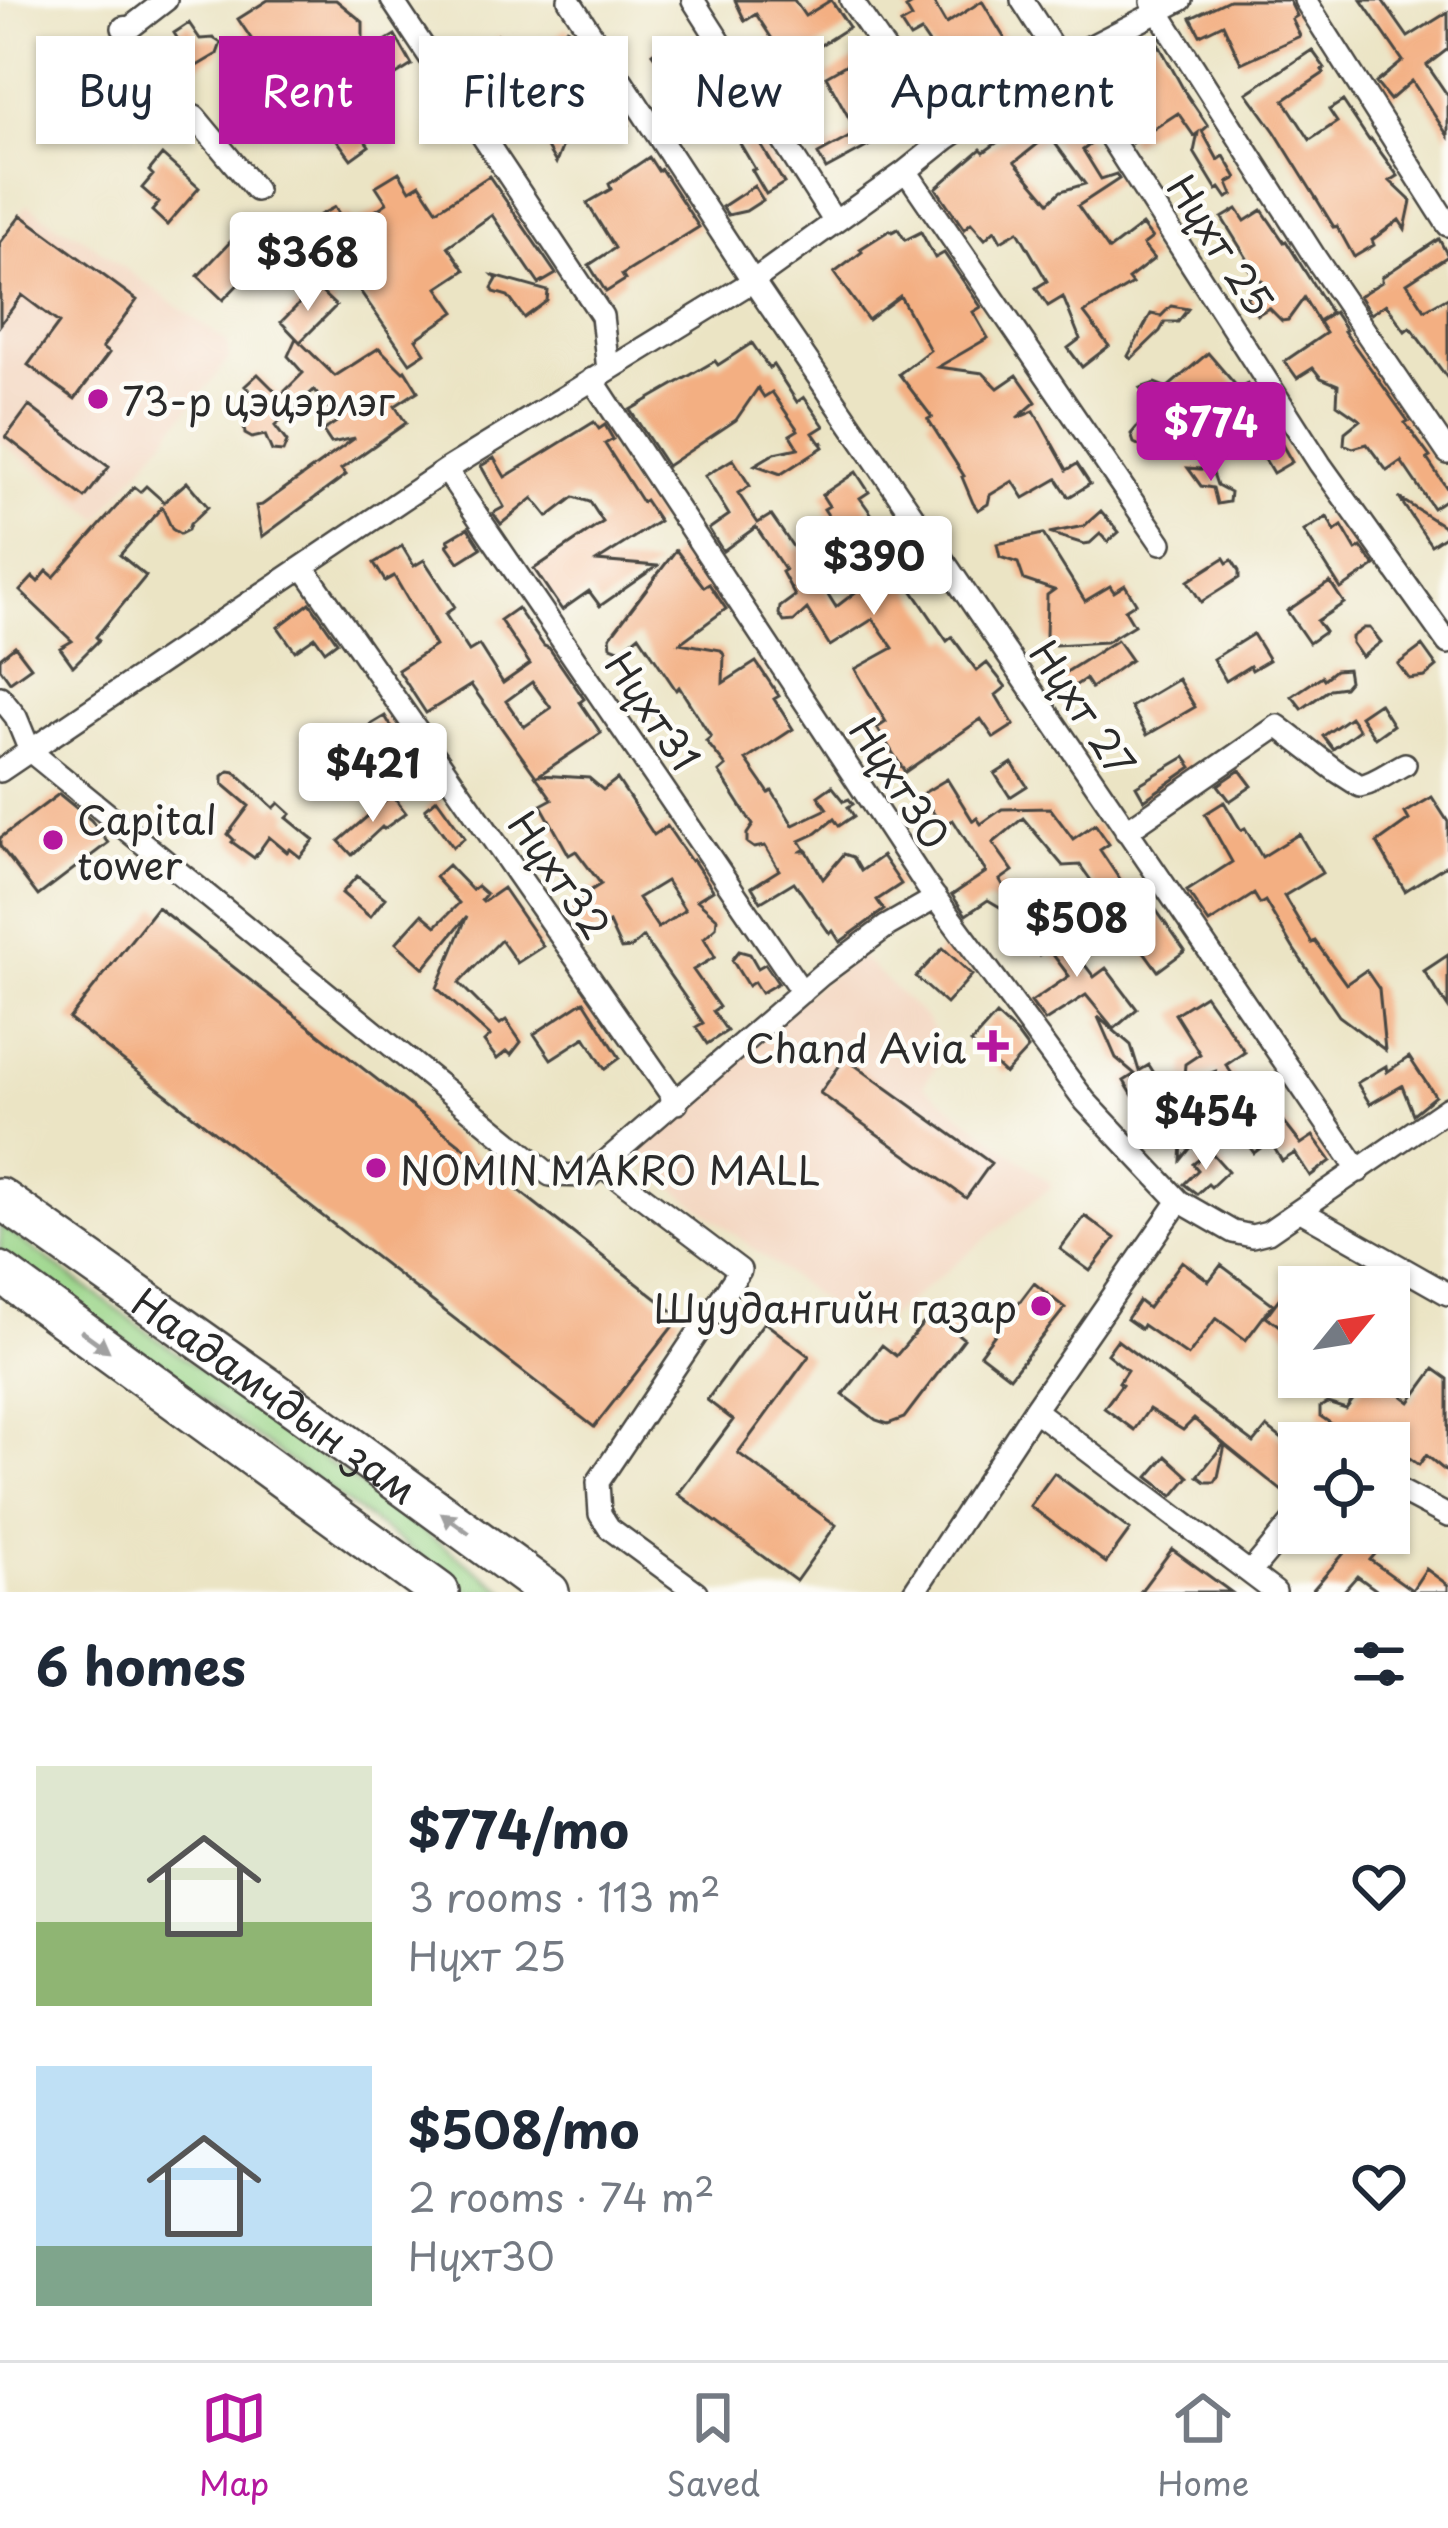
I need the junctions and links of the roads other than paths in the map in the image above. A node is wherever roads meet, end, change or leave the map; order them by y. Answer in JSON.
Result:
{"nodes":[{"id":1,"x":166,"y":0,"type":"edge"},
{"id":2,"x":392,"y":0,"type":"edge"},
{"id":3,"x":568,"y":0,"type":"edge"},
{"id":4,"x":693,"y":0,"type":"edge"},
{"id":5,"x":851,"y":0,"type":"edge"},
{"id":6,"x":1022,"y":0,"type":"edge"},
{"id":7,"x":1181,"y":0,"type":"edge"},
{"id":8,"x":1305,"y":0,"type":"edge"},
{"id":9,"x":1155,"y":6,"type":"edge"},
{"id":10,"x":123,"y":28,"type":"dead end"},
{"id":11,"x":876,"y":36,"type":"edge"},
{"id":12,"x":1046,"y":36,"type":"edge"},
{"id":13,"x":1104,"y":36,"type":"edge"},
{"id":14,"x":195,"y":117,"type":"edge"},
{"id":15,"x":940,"y":144,"type":"edge"},
{"id":16,"x":1115,"y":144,"type":"edge"},
{"id":17,"x":906,"y":171,"type":"junction"},
{"id":18,"x":256,"y":190,"type":"dead end"},
{"id":19,"x":835,"y":222,"type":"junction"},
{"id":20,"x":1448,"y":225,"type":"edge"},
{"id":21,"x":753,"y":281,"type":"junction"},
{"id":22,"x":600,"y":374,"type":"junction"},
{"id":23,"x":1448,"y":453,"type":"edge"},
{"id":24,"x":446,"y":470,"type":"junction"},
{"id":25,"x":1161,"y":543,"type":"dead end"},
{"id":26,"x":303,"y":568,"type":"junction"},
{"id":27,"x":1448,"y":643,"type":"edge"},
{"id":28,"x":0,"y":697,"type":"edge"},
{"id":29,"x":31,"y":751,"type":"junction"},
{"id":30,"x":1405,"y":764,"type":"dead end"},
{"id":31,"x":0,"y":771,"type":"edge"},
{"id":32,"x":1126,"y":831,"type":"junction"},
{"id":33,"x":936,"y":898,"type":"junction"},
{"id":34,"x":802,"y":992,"type":"junction"},
{"id":35,"x":676,"y":1103,"type":"junction"},
{"id":36,"x":1448,"y":1108,"type":"edge"},
{"id":37,"x":601,"y":1165,"type":"junction"},
{"id":38,"x":1359,"y":1171,"type":"junction"},
{"id":39,"x":0,"y":1198,"type":"edge"},
{"id":40,"x":1179,"y":1202,"type":"junction"},
{"id":41,"x":1301,"y":1211,"type":"junction"},
{"id":42,"x":0,"y":1272,"type":"edge"},
{"id":43,"x":1448,"y":1294,"type":"edge"},
{"id":44,"x":1034,"y":1410,"type":"junction"},
{"id":45,"x":1410,"y":1496,"type":"edge"},
{"id":46,"x":1448,"y":1516,"type":"edge"},
{"id":47,"x":1278,"y":1539,"type":"edge"},
{"id":48,"x":1250,"y":1573,"type":"junction"},
{"id":49,"x":439,"y":1592,"type":"edge"},
{"id":50,"x":549,"y":1592,"type":"edge"},
{"id":51,"x":695,"y":1592,"type":"edge"},
{"id":52,"x":914,"y":1592,"type":"edge"},
{"id":53,"x":1275,"y":1592,"type":"edge"}],
"edges":[{"from":1,"to":10,"type":"street"},
{"from":2,"to":22,"type":"street"},
{"from":3,"to":21,"type":"street","name":"Нүхт 27"},
{"from":4,"to":19,"type":"street"},
{"from":5,"to":11,"type":"street"},
{"from":6,"to":12,"type":"street","name":"Нүхт 25"},
{"from":7,"to":9,"type":"street"},
{"from":8,"to":20,"type":"street"},
{"from":9,"to":13,"type":"street"},
{"from":9,"to":23,"type":"street"},
{"from":14,"to":18,"type":"street"},
{"from":15,"to":17,"type":"street"},
{"from":16,"to":27,"type":"street","name":"Нүхт 25"},
{"from":17,"to":19,"type":"street"},
{"from":17,"to":25,"type":"street"},
{"from":19,"to":21,"type":"street"},
{"from":21,"to":22,"type":"street"},
{"from":21,"to":32,"type":"street","name":"Нүхт 27"},
{"from":22,"to":24,"type":"street"},
{"from":22,"to":33,"type":"street","name":"Нүхт30"},
{"from":24,"to":26,"type":"street"},
{"from":24,"to":34,"type":"street","name":"Нүхт31"},
{"from":26,"to":29,"type":"street"},
{"from":26,"to":35,"type":"street","name":"Нүхт32"},
{"from":28,"to":29,"type":"street"},
{"from":29,"to":31,"type":"street"},
{"from":29,"to":37,"type":"street"},
{"from":30,"to":32,"type":"street"},
{"from":32,"to":38,"type":"street","name":"Нүхт 27"},
{"from":33,"to":34,"type":"street"},
{"from":33,"to":40,"type":"street","name":"Нүхт30"},
{"from":34,"to":35,"type":"street"},
{"from":35,"to":37,"type":"street"},
{"from":36,"to":38,"type":"street"},
{"from":37,"to":51,"type":"street"},
{"from":38,"to":41,"type":"street"},
{"from":50,"to":39,"type":"highway","name":"Наадамчдын зам","one_way":true},
{"from":40,"to":41,"type":"street","name":"Нүхт30"},
{"from":40,"to":44,"type":"street"},
{"from":41,"to":43,"type":"street"},
{"from":42,"to":49,"type":"highway","name":"Наадамчдын зам","one_way":true},
{"from":44,"to":48,"type":"street"},
{"from":44,"to":52,"type":"street"},
{"from":45,"to":46,"type":"street"},
{"from":47,"to":48,"type":"street"},
{"from":48,"to":53,"type":"street"}]}
